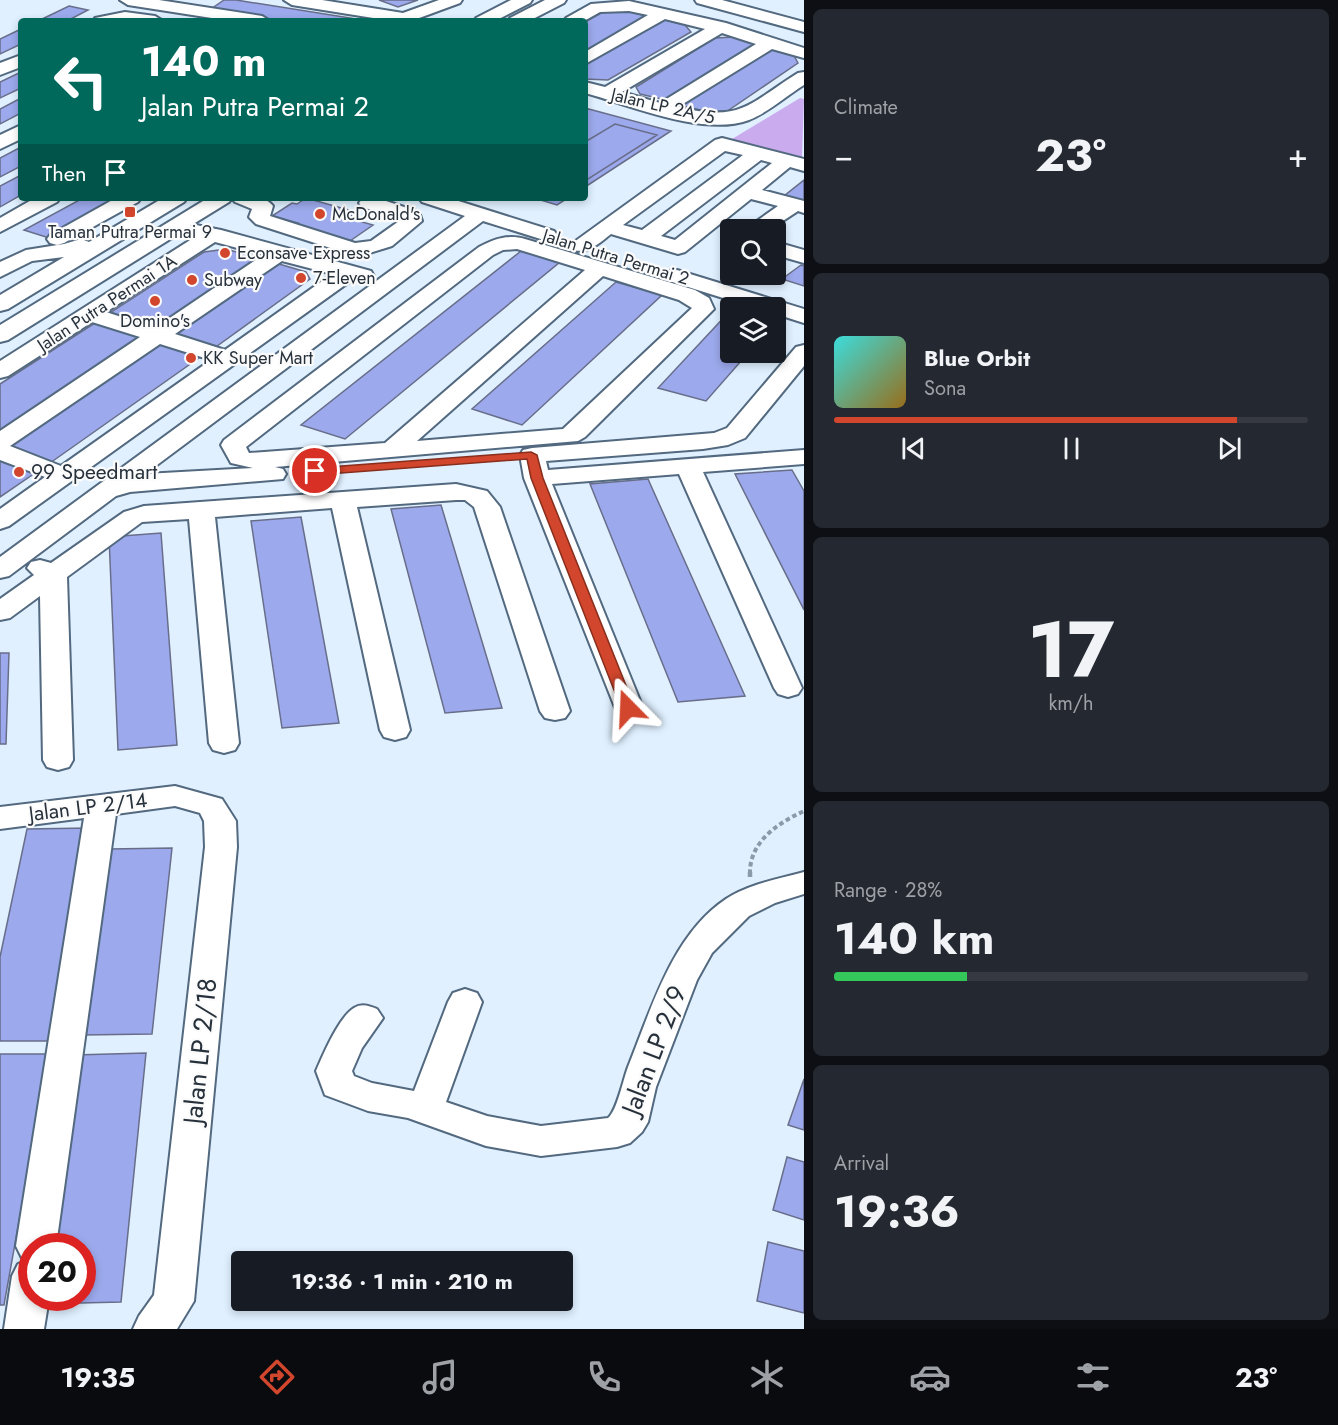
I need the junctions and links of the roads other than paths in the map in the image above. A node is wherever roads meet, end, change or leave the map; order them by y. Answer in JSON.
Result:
{"nodes":[{"id":1,"x":128,"y":0,"type":"edge"},
{"id":2,"x":215,"y":0,"type":"edge"},
{"id":3,"x":292,"y":0,"type":"edge"},
{"id":4,"x":363,"y":0,"type":"edge"},
{"id":5,"x":454,"y":0,"type":"edge"},
{"id":6,"x":524,"y":0,"type":"edge"},
{"id":7,"x":558,"y":0,"type":"edge"},
{"id":8,"x":703,"y":0,"type":"edge"},
{"id":9,"x":733,"y":0,"type":"edge"},
{"id":10,"x":341,"y":8,"type":"junction"},
{"id":11,"x":197,"y":10,"type":"junction"},
{"id":12,"x":662,"y":14,"type":"junction"},
{"id":13,"x":244,"y":18,"type":"edge"},
{"id":14,"x":397,"y":18,"type":"edge"},
{"id":15,"x":406,"y":18,"type":"edge"},
{"id":16,"x":488,"y":18,"type":"edge"},
{"id":17,"x":524,"y":18,"type":"edge"},
{"id":18,"x":578,"y":18,"type":"edge"},
{"id":19,"x":804,"y":19,"type":"edge"},
{"id":20,"x":720,"y":27,"type":"junction"},
{"id":21,"x":804,"y":27,"type":"edge"},
{"id":22,"x":771,"y":42,"type":"junction"},
{"id":23,"x":804,"y":53,"type":"edge"},
{"id":24,"x":588,"y":57,"type":"edge"},
{"id":25,"x":18,"y":61,"type":"edge"},
{"id":26,"x":0,"y":70,"type":"edge"},
{"id":27,"x":804,"y":77,"type":"edge"},
{"id":28,"x":588,"y":88,"type":"edge"},
{"id":29,"x":785,"y":89,"type":"junction"},
{"id":30,"x":608,"y":93,"type":"junction"},
{"id":31,"x":804,"y":93,"type":"edge"},
{"id":32,"x":664,"y":108,"type":"junction"},
{"id":33,"x":18,"y":133,"type":"edge"},
{"id":34,"x":0,"y":142,"type":"edge"},
{"id":35,"x":758,"y":153,"type":"junction"},
{"id":36,"x":795,"y":163,"type":"edge"},
{"id":37,"x":748,"y":192,"type":"junction"},
{"id":38,"x":45,"y":201,"type":"edge"},
{"id":39,"x":126,"y":201,"type":"edge"},
{"id":40,"x":217,"y":201,"type":"edge"},
{"id":41,"x":250,"y":201,"type":"edge"},
{"id":42,"x":374,"y":201,"type":"edge"},
{"id":43,"x":436,"y":201,"type":"edge"},
{"id":44,"x":438,"y":201,"type":"edge"},
{"id":45,"x":170,"y":203,"type":"edge"},
{"id":46,"x":801,"y":211,"type":"edge"},
{"id":47,"x":480,"y":214,"type":"junction"},
{"id":48,"x":781,"y":219,"type":"edge"},
{"id":49,"x":0,"y":226,"type":"edge"},
{"id":50,"x":130,"y":226,"type":"junction"},
{"id":51,"x":609,"y":227,"type":"junction"},
{"id":52,"x":704,"y":227,"type":"junction"},
{"id":53,"x":529,"y":230,"type":"junction"},
{"id":54,"x":720,"y":230,"type":"edge"},
{"id":55,"x":786,"y":231,"type":"edge"},
{"id":56,"x":214,"y":234,"type":"junction"},
{"id":57,"x":645,"y":238,"type":"junction"},
{"id":58,"x":57,"y":239,"type":"dead end"},
{"id":59,"x":446,"y":240,"type":"junction"},
{"id":60,"x":154,"y":241,"type":"junction"},
{"id":61,"x":581,"y":246,"type":"junction"},
{"id":62,"x":0,"y":247,"type":"edge"},
{"id":63,"x":786,"y":251,"type":"edge"},
{"id":64,"x":280,"y":253,"type":"junction"},
{"id":65,"x":26,"y":256,"type":"junction"},
{"id":66,"x":804,"y":256,"type":"edge"},
{"id":67,"x":600,"y":268,"type":"junction"},
{"id":68,"x":0,"y":271,"type":"edge"},
{"id":69,"x":350,"y":272,"type":"junction"},
{"id":70,"x":388,"y":283,"type":"junction"},
{"id":71,"x":722,"y":285,"type":"edge"},
{"id":72,"x":717,"y":289,"type":"junction"},
{"id":73,"x":0,"y":304,"type":"edge"},
{"id":74,"x":89,"y":314,"type":"junction"},
{"id":75,"x":804,"y":316,"type":"edge"},
{"id":76,"x":0,"y":335,"type":"edge"},
{"id":77,"x":159,"y":335,"type":"junction"},
{"id":78,"x":804,"y":352,"type":"edge"},
{"id":79,"x":228,"y":358,"type":"junction"},
{"id":80,"x":0,"y":371,"type":"edge"},
{"id":81,"x":0,"y":442,"type":"edge"},
{"id":82,"x":392,"y":450,"type":"junction"},
{"id":83,"x":492,"y":450,"type":"junction"},
{"id":84,"x":0,"y":451,"type":"edge"},
{"id":85,"x":156,"y":457,"type":"junction"},
{"id":86,"x":804,"y":457,"type":"edge"},
{"id":87,"x":688,"y":466,"type":"junction"},
{"id":88,"x":535,"y":469,"type":"junction"},
{"id":89,"x":63,"y":475,"type":"junction"},
{"id":90,"x":203,"y":480,"type":"junction"},
{"id":91,"x":113,"y":489,"type":"junction"},
{"id":92,"x":343,"y":500,"type":"junction"},
{"id":93,"x":201,"y":510,"type":"junction"},
{"id":94,"x":0,"y":521,"type":"edge"},
{"id":95,"x":53,"y":532,"type":"junction"},
{"id":96,"x":0,"y":533,"type":"edge"},
{"id":97,"x":8,"y":564,"type":"edge"},
{"id":98,"x":54,"y":574,"type":"junction"},
{"id":99,"x":0,"y":612,"type":"edge"},
{"id":100,"x":788,"y":688,"type":"dead end"},
{"id":101,"x":628,"y":708,"type":"dead end"},
{"id":102,"x":555,"y":711,"type":"dead end"},
{"id":103,"x":395,"y":730,"type":"dead end"},
{"id":104,"x":224,"y":744,"type":"dead end"},
{"id":105,"x":58,"y":760,"type":"dead end"},
{"id":106,"x":175,"y":796,"type":"joint"},
{"id":107,"x":102,"y":804,"type":"junction"},
{"id":108,"x":0,"y":818,"type":"edge"},
{"id":109,"x":804,"y":883,"type":"edge"},
{"id":110,"x":465,"y":1002,"type":"dead end"},
{"id":111,"x":365,"y":1018,"type":"dead end"},
{"id":112,"x":425,"y":1109,"type":"junction"},
{"id":113,"x":38,"y":1233,"type":"edge"},
{"id":114,"x":27,"y":1311,"type":"edge"},
{"id":115,"x":24,"y":1329,"type":"edge"},
{"id":116,"x":153,"y":1329,"type":"edge"}],
"edges":[{"from":1,"to":11,"type":"street"},
{"from":2,"to":11,"type":"street"},
{"from":3,"to":10,"type":"street"},
{"from":4,"to":10,"type":"street"},
{"from":5,"to":15,"type":"street"},
{"from":6,"to":16,"type":"street"},
{"from":7,"to":17,"type":"street"},
{"from":8,"to":21,"type":"street"},
{"from":9,"to":19,"type":"street"},
{"from":10,"to":14,"type":"street"},
{"from":11,"to":13,"type":"street"},
{"from":12,"to":18,"type":"street"},
{"from":12,"to":20,"type":"street"},
{"from":12,"to":24,"type":"street"},
{"from":20,"to":22,"type":"street"},
{"from":20,"to":30,"type":"street"},
{"from":22,"to":23,"type":"street"},
{"from":22,"to":32,"type":"street"},
{"from":25,"to":26,"type":"street"},
{"from":27,"to":29,"type":"street"},
{"from":28,"to":30,"type":"street","name":"Jalan LP 2A/5"},
{"from":29,"to":31,"type":"street"},
{"from":29,"to":32,"type":"street","name":"Jalan LP 2A/5"},
{"from":30,"to":32,"type":"street","name":"Jalan LP 2A/5"},
{"from":33,"to":34,"type":"street"},
{"from":35,"to":36,"type":"street"},
{"from":35,"to":51,"type":"street"},
{"from":35,"to":57,"type":"street"},
{"from":36,"to":37,"type":"street"},
{"from":37,"to":46,"type":"street"},
{"from":37,"to":52,"type":"street"},
{"from":38,"to":49,"type":"street"},
{"from":39,"to":58,"type":"street"},
{"from":40,"to":60,"type":"street"},
{"from":41,"to":42,"type":"street"},
{"from":43,"to":59,"type":"street"},
{"from":44,"to":47,"type":"street","name":"Jalan Putra Permai 2"},
{"from":45,"to":50,"type":"street"},
{"from":46,"to":48,"type":"street"},
{"from":46,"to":55,"type":"street"},
{"from":47,"to":53,"type":"street","name":"Jalan Putra Permai 2"},
{"from":47,"to":59,"type":"street"},
{"from":50,"to":65,"type":"street"},
{"from":50,"to":73,"type":"street"},
{"from":51,"to":57,"type":"street"},
{"from":51,"to":61,"type":"street"},
{"from":52,"to":54,"type":"street"},
{"from":52,"to":57,"type":"street"},
{"from":53,"to":59,"type":"street"},
{"from":53,"to":61,"type":"street","name":"Jalan Putra Permai 2"},
{"from":56,"to":60,"type":"street","name":"Jalan Putra Permai 1A"},
{"from":56,"to":64,"type":"street","name":"Jalan Putra Permai 1A"},
{"from":56,"to":74,"type":"street","name":"Jalan Putra Permai 1A"},
{"from":59,"to":70,"type":"street"},
{"from":60,"to":76,"type":"street"},
{"from":61,"to":72,"type":"street","name":"Jalan Putra Permai 2"},
{"from":62,"to":65,"type":"street"},
{"from":63,"to":66,"type":"street"},
{"from":64,"to":69,"type":"street","name":"Jalan Putra Permai 1A"},
{"from":64,"to":77,"type":"street"},
{"from":65,"to":68,"type":"street"},
{"from":67,"to":82,"type":"street"},
{"from":67,"to":82,"type":"street"},
{"from":67,"to":83,"type":"street"},
{"from":69,"to":70,"type":"street","name":"Jalan Putra Permai 1A"},
{"from":69,"to":79,"type":"street"},
{"from":70,"to":85,"type":"street"},
{"from":71,"to":72,"type":"street"},
{"from":72,"to":75,"type":"street","name":"Jalan Putra Permai 2"},
{"from":74,"to":77,"type":"street"},
{"from":74,"to":80,"type":"street","name":"Jalan Putra Permai 1A"},
{"from":77,"to":79,"type":"street"},
{"from":77,"to":81,"type":"street"},
{"from":78,"to":88,"type":"street"},
{"from":79,"to":89,"type":"street"},
{"from":82,"to":83,"type":"street"},
{"from":83,"to":88,"type":"street"},
{"from":83,"to":90,"type":"street"},
{"from":84,"to":89,"type":"street"},
{"from":85,"to":90,"type":"street"},
{"from":85,"to":91,"type":"street"},
{"from":86,"to":87,"type":"street"},
{"from":87,"to":88,"type":"street"},
{"from":87,"to":100,"type":"street"},
{"from":88,"to":101,"type":"street"},
{"from":89,"to":94,"type":"street"},
{"from":90,"to":91,"type":"street"},
{"from":91,"to":95,"type":"street"},
{"from":92,"to":93,"type":"street"},
{"from":92,"to":102,"type":"street"},
{"from":92,"to":103,"type":"street"},
{"from":93,"to":98,"type":"street"},
{"from":93,"to":104,"type":"street"},
{"from":95,"to":96,"type":"street"},
{"from":95,"to":97,"type":"street"},
{"from":97,"to":98,"type":"street"},
{"from":98,"to":99,"type":"street"},
{"from":98,"to":105,"type":"street"},
{"from":106,"to":107,"type":"street","name":"Jalan LP 2/14"},
{"from":106,"to":116,"type":"street","name":"Jalan LP 2/18"},
{"from":107,"to":108,"type":"street","name":"Jalan LP 2/14"},
{"from":107,"to":113,"type":"street"},
{"from":109,"to":112,"type":"street","name":"Jalan LP 2/9"},
{"from":110,"to":112,"type":"street"},
{"from":111,"to":112,"type":"street","name":"Jalan LP 2/9"},
{"from":114,"to":115,"type":"street"}]}
